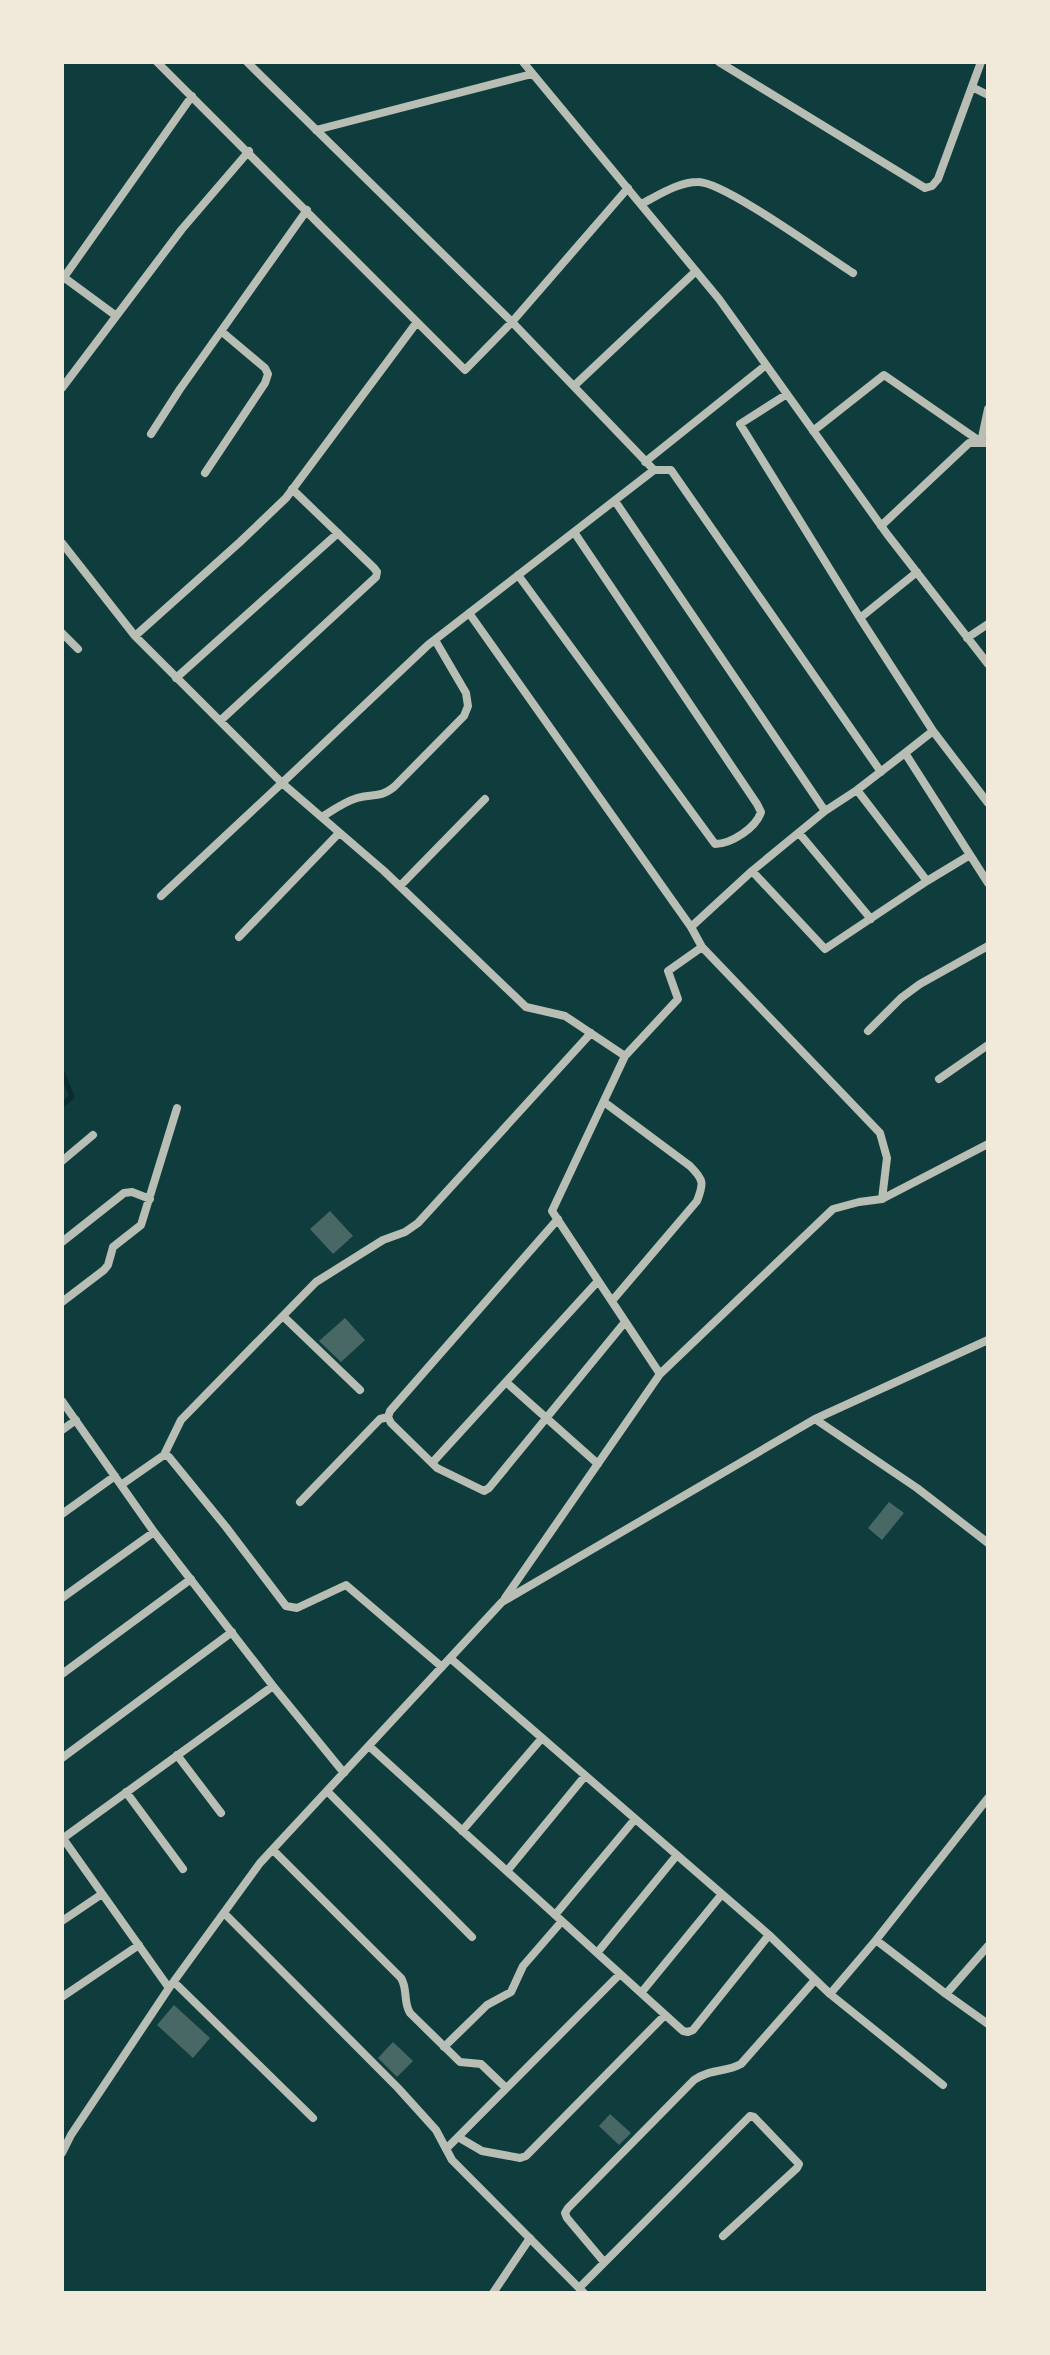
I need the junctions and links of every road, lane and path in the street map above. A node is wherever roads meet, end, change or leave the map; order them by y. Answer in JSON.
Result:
{"nodes":[{"id":1,"x":157,"y":62,"type":"edge"},
{"id":2,"x":247,"y":62,"type":"edge"},
{"id":3,"x":523,"y":62,"type":"edge"},
{"id":4,"x":719,"y":62,"type":"edge"},
{"id":5,"x":981,"y":62,"type":"edge"},
{"id":6,"x":532,"y":74,"type":"junction"},
{"id":7,"x":972,"y":87,"type":"junction"},
{"id":8,"x":988,"y":95,"type":"edge"},
{"id":9,"x":192,"y":96,"type":"junction"},
{"id":10,"x":316,"y":130,"type":"junction"},
{"id":11,"x":249,"y":151,"type":"junction"},
{"id":12,"x":628,"y":188,"type":"junction"},
{"id":13,"x":641,"y":204,"type":"junction"},
{"id":14,"x":307,"y":210,"type":"junction"},
{"id":15,"x":696,"y":271,"type":"junction"},
{"id":16,"x":853,"y":273,"type":"dead end"},
{"id":17,"x":63,"y":278,"type":"edge"},
{"id":18,"x":115,"y":315,"type":"junction"},
{"id":19,"x":417,"y":322,"type":"junction"},
{"id":20,"x":512,"y":322,"type":"junction"},
{"id":21,"x":221,"y":331,"type":"junction"},
{"id":22,"x":766,"y":365,"type":"junction"},
{"id":23,"x":575,"y":385,"type":"junction"},
{"id":24,"x":62,"y":388,"type":"edge"},
{"id":25,"x":787,"y":394,"type":"junction"},
{"id":26,"x":988,"y":409,"type":"edge"},
{"id":27,"x":813,"y":431,"type":"junction"},
{"id":28,"x":151,"y":434,"type":"dead end"},
{"id":29,"x":985,"y":442,"type":"edge"},
{"id":30,"x":645,"y":462,"type":"junction"},
{"id":31,"x":654,"y":470,"type":"junction"},
{"id":32,"x":205,"y":473,"type":"dead end"},
{"id":33,"x":292,"y":489,"type":"junction"},
{"id":34,"x":615,"y":501,"type":"junction"},
{"id":35,"x":881,"y":526,"type":"junction"},
{"id":36,"x":574,"y":532,"type":"junction"},
{"id":37,"x":338,"y":533,"type":"junction"},
{"id":38,"x":62,"y":543,"type":"edge"},
{"id":39,"x":917,"y":572,"type":"junction"},
{"id":40,"x":518,"y":575,"type":"junction"},
{"id":41,"x":469,"y":613,"type":"junction"},
{"id":42,"x":860,"y":618,"type":"junction"},
{"id":43,"x":988,"y":624,"type":"edge"},
{"id":44,"x":62,"y":633,"type":"edge"},
{"id":45,"x":135,"y":636,"type":"junction"},
{"id":46,"x":967,"y":638,"type":"junction"},
{"id":47,"x":435,"y":640,"type":"junction"},
{"id":48,"x":78,"y":649,"type":"dead end"},
{"id":49,"x":988,"y":664,"type":"edge"},
{"id":50,"x":176,"y":678,"type":"junction"},
{"id":51,"x":220,"y":721,"type":"junction"},
{"id":52,"x":933,"y":731,"type":"junction"},
{"id":53,"x":905,"y":753,"type":"junction"},
{"id":54,"x":881,"y":772,"type":"junction"},
{"id":55,"x":282,"y":783,"type":"junction"},
{"id":56,"x":857,"y":790,"type":"junction"},
{"id":57,"x":485,"y":799,"type":"dead end"},
{"id":58,"x":988,"y":803,"type":"edge"},
{"id":59,"x":825,"y":811,"type":"junction"},
{"id":60,"x":322,"y":817,"type":"junction"},
{"id":61,"x":339,"y":833,"type":"junction"},
{"id":62,"x":799,"y":833,"type":"junction"},
{"id":63,"x":970,"y":855,"type":"junction"},
{"id":64,"x":752,"y":871,"type":"junction"},
{"id":65,"x":927,"y":881,"type":"junction"},
{"id":66,"x":988,"y":883,"type":"edge"},
{"id":67,"x":400,"y":886,"type":"junction"},
{"id":68,"x":161,"y":896,"type":"dead end"},
{"id":69,"x":871,"y":919,"type":"junction"},
{"id":70,"x":691,"y":927,"type":"junction"},
{"id":71,"x":239,"y":937,"type":"dead end"},
{"id":72,"x":988,"y":946,"type":"edge"},
{"id":73,"x":702,"y":947,"type":"junction"},
{"id":74,"x":868,"y":1031,"type":"dead end"},
{"id":75,"x":591,"y":1033,"type":"junction"},
{"id":76,"x":988,"y":1045,"type":"edge"},
{"id":77,"x":625,"y":1056,"type":"junction"},
{"id":78,"x":939,"y":1079,"type":"dead end"},
{"id":79,"x":604,"y":1102,"type":"junction"},
{"id":80,"x":177,"y":1108,"type":"dead end"},
{"id":81,"x":93,"y":1135,"type":"dead end"},
{"id":82,"x":988,"y":1144,"type":"edge"},
{"id":83,"x":62,"y":1161,"type":"edge"},
{"id":84,"x":150,"y":1199,"type":"junction"},
{"id":85,"x":882,"y":1199,"type":"junction"},
{"id":86,"x":558,"y":1219,"type":"junction"},
{"id":87,"x":62,"y":1242,"type":"edge"},
{"id":88,"x":598,"y":1281,"type":"junction"},
{"id":89,"x":612,"y":1301,"type":"junction"},
{"id":90,"x":62,"y":1302,"type":"edge"},
{"id":91,"x":284,"y":1317,"type":"junction"},
{"id":92,"x":625,"y":1322,"type":"junction"},
{"id":93,"x":988,"y":1340,"type":"edge"},
{"id":94,"x":660,"y":1374,"type":"junction"},
{"id":95,"x":506,"y":1382,"type":"junction"},
{"id":96,"x":360,"y":1390,"type":"dead end"},
{"id":97,"x":62,"y":1401,"type":"edge"},
{"id":98,"x":388,"y":1417,"type":"junction"},
{"id":99,"x":547,"y":1417,"type":"junction"},
{"id":100,"x":815,"y":1419,"type":"junction"},
{"id":101,"x":76,"y":1420,"type":"junction"},
{"id":102,"x":62,"y":1430,"type":"edge"},
{"id":103,"x":164,"y":1455,"type":"junction"},
{"id":104,"x":432,"y":1463,"type":"junction"},
{"id":105,"x":598,"y":1464,"type":"junction"},
{"id":106,"x":115,"y":1476,"type":"junction"},
{"id":107,"x":121,"y":1485,"type":"junction"},
{"id":108,"x":300,"y":1502,"type":"dead end"},
{"id":109,"x":62,"y":1514,"type":"edge"},
{"id":110,"x":154,"y":1532,"type":"junction"},
{"id":111,"x":988,"y":1543,"type":"edge"},
{"id":112,"x":191,"y":1579,"type":"junction"},
{"id":113,"x":62,"y":1598,"type":"edge"},
{"id":114,"x":502,"y":1602,"type":"junction"},
{"id":115,"x":232,"y":1632,"type":"junction"},
{"id":116,"x":450,"y":1658,"type":"junction"},
{"id":117,"x":442,"y":1667,"type":"junction"},
{"id":118,"x":62,"y":1674,"type":"edge"},
{"id":119,"x":273,"y":1686,"type":"junction"},
{"id":120,"x":542,"y":1738,"type":"junction"},
{"id":121,"x":369,"y":1746,"type":"junction"},
{"id":122,"x":177,"y":1755,"type":"junction"},
{"id":123,"x":62,"y":1758,"type":"edge"},
{"id":124,"x":344,"y":1773,"type":"junction"},
{"id":125,"x":585,"y":1776,"type":"junction"},
{"id":126,"x":327,"y":1791,"type":"junction"},
{"id":127,"x":126,"y":1792,"type":"junction"},
{"id":128,"x":988,"y":1798,"type":"edge"},
{"id":129,"x":221,"y":1813,"type":"dead end"},
{"id":130,"x":635,"y":1819,"type":"junction"},
{"id":131,"x":462,"y":1831,"type":"junction"},
{"id":132,"x":62,"y":1838,"type":"edge"},
{"id":133,"x":273,"y":1850,"type":"junction"},
{"id":134,"x":677,"y":1855,"type":"junction"},
{"id":135,"x":183,"y":1869,"type":"dead end"},
{"id":136,"x":507,"y":1871,"type":"junction"},
{"id":137,"x":102,"y":1894,"type":"junction"},
{"id":138,"x":722,"y":1894,"type":"junction"},
{"id":139,"x":225,"y":1914,"type":"junction"},
{"id":140,"x":558,"y":1918,"type":"junction"},
{"id":141,"x":62,"y":1921,"type":"edge"},
{"id":142,"x":769,"y":1935,"type":"junction"},
{"id":143,"x":472,"y":1937,"type":"dead end"},
{"id":144,"x":876,"y":1940,"type":"junction"},
{"id":145,"x":139,"y":1945,"type":"junction"},
{"id":146,"x":988,"y":1946,"type":"edge"},
{"id":147,"x":597,"y":1953,"type":"junction"},
{"id":148,"x":620,"y":1974,"type":"junction"},
{"id":149,"x":815,"y":1980,"type":"junction"},
{"id":150,"x":172,"y":1985,"type":"junction"},
{"id":151,"x":641,"y":1993,"type":"junction"},
{"id":152,"x":830,"y":1994,"type":"junction"},
{"id":153,"x":946,"y":1994,"type":"junction"},
{"id":154,"x":62,"y":1997,"type":"edge"},
{"id":155,"x":665,"y":2015,"type":"junction"},
{"id":156,"x":988,"y":2024,"type":"edge"},
{"id":157,"x":444,"y":2047,"type":"junction"},
{"id":158,"x":943,"y":2085,"type":"dead end"},
{"id":159,"x":506,"y":2088,"type":"junction"},
{"id":160,"x":313,"y":2118,"type":"dead end"},
{"id":161,"x":458,"y":2137,"type":"junction"},
{"id":162,"x":446,"y":2149,"type":"junction"},
{"id":163,"x":62,"y":2153,"type":"edge"},
{"id":164,"x":723,"y":2236,"type":"dead end"},
{"id":165,"x":530,"y":2238,"type":"junction"},
{"id":166,"x":604,"y":2262,"type":"junction"},
{"id":167,"x":582,"y":2290,"type":"edge"},
{"id":168,"x":493,"y":2293,"type":"edge"}],
"edges":[{"from":1,"to":9,"type":"street"},
{"from":2,"to":10,"type":"street"},
{"from":3,"to":6,"type":"street"},
{"from":4,"to":7,"type":"street"},
{"from":5,"to":7,"type":"street"},
{"from":6,"to":10,"type":"street"},
{"from":6,"to":12,"type":"street"},
{"from":7,"to":8,"type":"street"},
{"from":9,"to":11,"type":"street"},
{"from":9,"to":17,"type":"street"},
{"from":10,"to":20,"type":"street"},
{"from":11,"to":14,"type":"street"},
{"from":11,"to":18,"type":"street"},
{"from":12,"to":13,"type":"street"},
{"from":12,"to":20,"type":"street"},
{"from":13,"to":15,"type":"street"},
{"from":13,"to":16,"type":"street"},
{"from":14,"to":19,"type":"street"},
{"from":14,"to":21,"type":"street"},
{"from":15,"to":22,"type":"street"},
{"from":15,"to":23,"type":"street"},
{"from":17,"to":18,"type":"street"},
{"from":18,"to":24,"type":"street"},
{"from":19,"to":20,"type":"street"},
{"from":19,"to":33,"type":"street"},
{"from":20,"to":23,"type":"street"},
{"from":21,"to":28,"type":"street"},
{"from":21,"to":32,"type":"street"},
{"from":22,"to":25,"type":"street"},
{"from":22,"to":30,"type":"street"},
{"from":23,"to":30,"type":"street"},
{"from":25,"to":27,"type":"street"},
{"from":25,"to":42,"type":"street"},
{"from":26,"to":29,"type":"street"},
{"from":27,"to":29,"type":"street"},
{"from":27,"to":35,"type":"street"},
{"from":29,"to":35,"type":"street"},
{"from":30,"to":31,"type":"street"},
{"from":31,"to":34,"type":"street"},
{"from":31,"to":54,"type":"street"},
{"from":33,"to":37,"type":"street"},
{"from":33,"to":45,"type":"street"},
{"from":34,"to":36,"type":"street"},
{"from":34,"to":59,"type":"street"},
{"from":35,"to":39,"type":"street"},
{"from":36,"to":40,"type":"street"},
{"from":36,"to":40,"type":"street"},
{"from":37,"to":50,"type":"street"},
{"from":37,"to":51,"type":"street"},
{"from":38,"to":45,"type":"street"},
{"from":39,"to":42,"type":"street"},
{"from":39,"to":46,"type":"street"},
{"from":40,"to":41,"type":"street"},
{"from":41,"to":47,"type":"street"},
{"from":41,"to":70,"type":"street"},
{"from":42,"to":52,"type":"street"},
{"from":43,"to":46,"type":"street"},
{"from":44,"to":48,"type":"street"},
{"from":45,"to":50,"type":"street"},
{"from":46,"to":49,"type":"street"},
{"from":47,"to":55,"type":"street"},
{"from":47,"to":60,"type":"street"},
{"from":50,"to":51,"type":"street"},
{"from":51,"to":55,"type":"street"},
{"from":52,"to":53,"type":"street"},
{"from":52,"to":58,"type":"street"},
{"from":53,"to":54,"type":"street"},
{"from":53,"to":63,"type":"street"},
{"from":54,"to":56,"type":"street"},
{"from":55,"to":60,"type":"street"},
{"from":55,"to":68,"type":"street"},
{"from":56,"to":59,"type":"street"},
{"from":56,"to":65,"type":"street"},
{"from":57,"to":67,"type":"street"},
{"from":59,"to":62,"type":"street"},
{"from":60,"to":61,"type":"street"},
{"from":61,"to":67,"type":"street"},
{"from":61,"to":71,"type":"street"},
{"from":62,"to":64,"type":"street"},
{"from":62,"to":69,"type":"street"},
{"from":63,"to":65,"type":"street"},
{"from":63,"to":66,"type":"street"},
{"from":64,"to":69,"type":"street"},
{"from":64,"to":70,"type":"street"},
{"from":65,"to":69,"type":"street"},
{"from":67,"to":75,"type":"street"},
{"from":70,"to":73,"type":"street"},
{"from":72,"to":74,"type":"street"},
{"from":73,"to":77,"type":"street"},
{"from":73,"to":85,"type":"street"},
{"from":75,"to":77,"type":"street"},
{"from":75,"to":91,"type":"street"},
{"from":76,"to":78,"type":"street"},
{"from":77,"to":79,"type":"street"},
{"from":79,"to":86,"type":"street"},
{"from":79,"to":89,"type":"street"},
{"from":80,"to":84,"type":"street"},
{"from":81,"to":83,"type":"street"},
{"from":82,"to":85,"type":"street"},
{"from":84,"to":87,"type":"street"},
{"from":84,"to":90,"type":"street"},
{"from":85,"to":94,"type":"street"},
{"from":86,"to":88,"type":"street"},
{"from":86,"to":98,"type":"street"},
{"from":88,"to":89,"type":"street"},
{"from":88,"to":95,"type":"street"},
{"from":89,"to":92,"type":"street"},
{"from":91,"to":96,"type":"street"},
{"from":91,"to":103,"type":"street"},
{"from":92,"to":94,"type":"street"},
{"from":92,"to":99,"type":"street"},
{"from":93,"to":100,"type":"street"},
{"from":94,"to":105,"type":"street"},
{"from":95,"to":99,"type":"street"},
{"from":95,"to":104,"type":"street"},
{"from":97,"to":101,"type":"street"},
{"from":98,"to":104,"type":"street"},
{"from":98,"to":108,"type":"street"},
{"from":99,"to":104,"type":"street"},
{"from":99,"to":105,"type":"street"},
{"from":100,"to":111,"type":"street"},
{"from":100,"to":114,"type":"street"},
{"from":101,"to":102,"type":"street"},
{"from":101,"to":106,"type":"street"},
{"from":103,"to":107,"type":"street"},
{"from":103,"to":117,"type":"street"},
{"from":105,"to":114,"type":"street"},
{"from":106,"to":107,"type":"street"},
{"from":106,"to":109,"type":"street"},
{"from":107,"to":110,"type":"street"},
{"from":110,"to":112,"type":"street"},
{"from":110,"to":113,"type":"street"},
{"from":112,"to":115,"type":"street"},
{"from":112,"to":118,"type":"street"},
{"from":114,"to":116,"type":"street"},
{"from":115,"to":119,"type":"street"},
{"from":115,"to":123,"type":"street"},
{"from":116,"to":117,"type":"street"},
{"from":116,"to":120,"type":"street"},
{"from":117,"to":121,"type":"street"},
{"from":119,"to":122,"type":"street"},
{"from":119,"to":124,"type":"street"},
{"from":120,"to":125,"type":"street"},
{"from":120,"to":131,"type":"street"},
{"from":121,"to":124,"type":"street"},
{"from":121,"to":131,"type":"street"},
{"from":122,"to":127,"type":"street"},
{"from":122,"to":129,"type":"street"},
{"from":124,"to":126,"type":"street"},
{"from":125,"to":130,"type":"street"},
{"from":125,"to":136,"type":"street"},
{"from":126,"to":133,"type":"street"},
{"from":126,"to":143,"type":"street"},
{"from":127,"to":132,"type":"street"},
{"from":127,"to":135,"type":"street"},
{"from":128,"to":144,"type":"street"},
{"from":130,"to":134,"type":"street"},
{"from":130,"to":140,"type":"street"},
{"from":131,"to":136,"type":"street"},
{"from":132,"to":137,"type":"street"},
{"from":133,"to":139,"type":"street"},
{"from":133,"to":157,"type":"street"},
{"from":134,"to":138,"type":"street"},
{"from":134,"to":147,"type":"street"},
{"from":136,"to":140,"type":"street"},
{"from":137,"to":141,"type":"street"},
{"from":137,"to":145,"type":"street"},
{"from":138,"to":142,"type":"street"},
{"from":138,"to":151,"type":"street"},
{"from":139,"to":150,"type":"street"},
{"from":139,"to":162,"type":"street"},
{"from":140,"to":147,"type":"street"},
{"from":140,"to":157,"type":"street"},
{"from":142,"to":149,"type":"street"},
{"from":142,"to":155,"type":"street"},
{"from":144,"to":152,"type":"street"},
{"from":144,"to":153,"type":"street"},
{"from":145,"to":150,"type":"street"},
{"from":145,"to":154,"type":"street"},
{"from":146,"to":153,"type":"street"},
{"from":147,"to":148,"type":"street"},
{"from":148,"to":151,"type":"street"},
{"from":148,"to":159,"type":"street"},
{"from":149,"to":152,"type":"street"},
{"from":149,"to":166,"type":"street"},
{"from":150,"to":160,"type":"street"},
{"from":150,"to":163,"type":"street"},
{"from":151,"to":155,"type":"street"},
{"from":152,"to":158,"type":"street"},
{"from":153,"to":156,"type":"street"},
{"from":155,"to":161,"type":"street"},
{"from":157,"to":159,"type":"street"},
{"from":159,"to":161,"type":"street"},
{"from":161,"to":162,"type":"street"},
{"from":162,"to":165,"type":"street"},
{"from":164,"to":166,"type":"street"},
{"from":165,"to":167,"type":"street"},
{"from":165,"to":168,"type":"street"},
{"from":166,"to":167,"type":"street"}]}
